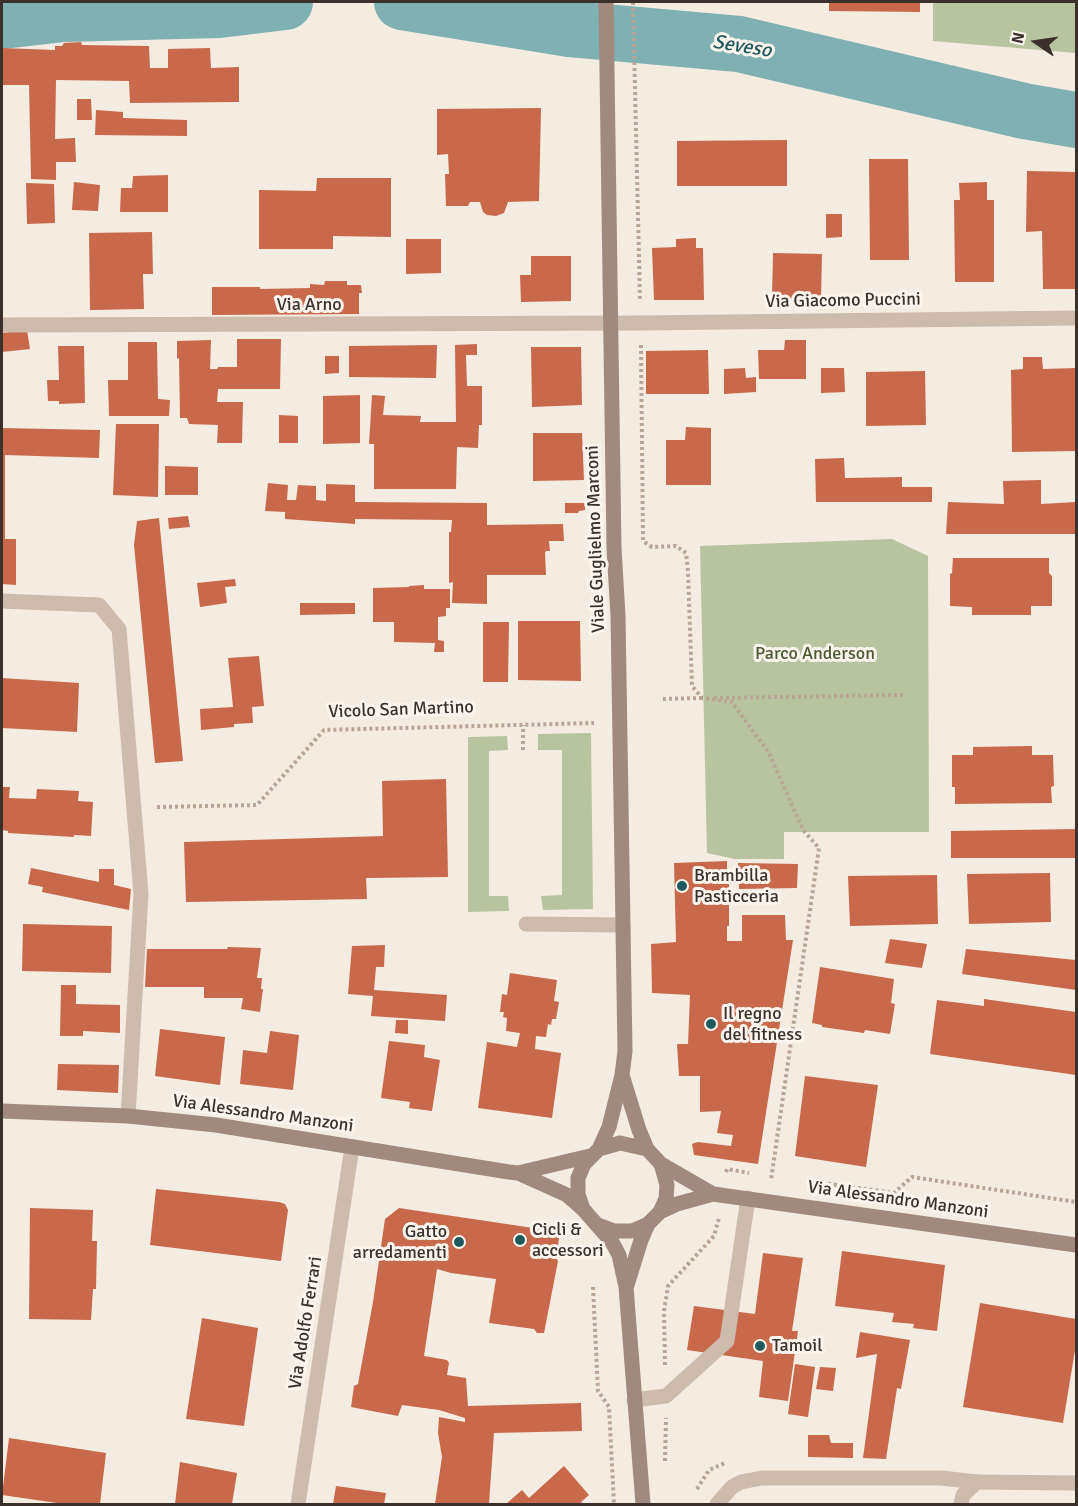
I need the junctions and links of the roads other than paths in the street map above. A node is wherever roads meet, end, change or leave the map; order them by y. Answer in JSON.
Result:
{"nodes":[{"id":1,"x":606,"y":2,"type":"edge"},
{"id":2,"x":1077,"y":318,"type":"edge"},
{"id":3,"x":611,"y":323,"type":"junction"},
{"id":4,"x":4,"y":326,"type":"edge"},
{"id":5,"x":2,"y":601,"type":"edge"},
{"id":6,"x":526,"y":924,"type":"dead end"},
{"id":7,"x":623,"y":925,"type":"junction"},
{"id":8,"x":622,"y":1075,"type":"junction"},
{"id":9,"x":2,"y":1111,"type":"edge"},
{"id":10,"x":128,"y":1116,"type":"junction"},
{"id":11,"x":352,"y":1147,"type":"junction"},
{"id":12,"x":647,"y":1149,"type":"junction"},
{"id":13,"x":594,"y":1152,"type":"junction"},
{"id":14,"x":661,"y":1164,"type":"junction"},
{"id":15,"x":518,"y":1173,"type":"junction"},
{"id":16,"x":718,"y":1194,"type":"junction"},
{"id":17,"x":748,"y":1198,"type":"junction"},
{"id":18,"x":583,"y":1209,"type":"junction"},
{"id":19,"x":660,"y":1212,"type":"junction"},
{"id":20,"x":648,"y":1224,"type":"junction"},
{"id":21,"x":598,"y":1225,"type":"junction"},
{"id":22,"x":1077,"y":1245,"type":"edge"},
{"id":23,"x":626,"y":1287,"type":"junction"},
{"id":24,"x":634,"y":1400,"type":"junction"},
{"id":25,"x":977,"y":1482,"type":"junction"},
{"id":26,"x":1077,"y":1484,"type":"edge"},
{"id":27,"x":298,"y":1504,"type":"edge"},
{"id":28,"x":643,"y":1504,"type":"edge"},
{"id":29,"x":717,"y":1504,"type":"edge"},
{"id":30,"x":961,"y":1504,"type":"edge"}],
"edges":[{"from":1,"to":3,"type":"street","name":"Viale Guglielmo Marconi"},
{"from":2,"to":3,"type":"street","name":"Via Giacomo Puccini"},
{"from":3,"to":4,"type":"street","name":"Via Arno"},
{"from":3,"to":7,"type":"street","name":"Viale Guglielmo Marconi"},
{"from":5,"to":10,"type":"street"},
{"from":6,"to":7,"type":"street"},
{"from":7,"to":8,"type":"street","name":"Viale Guglielmo Marconi"},
{"from":8,"to":12,"type":"street"},
{"from":8,"to":13,"type":"street","name":"Viale Guglielmo Marconi"},
{"from":9,"to":10,"type":"street","name":"Via Alessandro Manzoni"},
{"from":10,"to":11,"type":"street","name":"Via Alessandro Manzoni"},
{"from":11,"to":15,"type":"street","name":"Via Alessandro Manzoni"},
{"from":11,"to":27,"type":"street","name":"Via Adolfo Ferrari"},
{"from":12,"to":13,"type":"street"},
{"from":12,"to":14,"type":"street"},
{"from":13,"to":15,"type":"street","name":"Via Alessandro Manzoni"},
{"from":13,"to":18,"type":"street"},
{"from":14,"to":16,"type":"street","name":"Via Alessandro Manzoni"},
{"from":14,"to":19,"type":"street"},
{"from":15,"to":18,"type":"street","name":"Via Alessandro Manzoni"},
{"from":16,"to":17,"type":"street","name":"Via Alessandro Manzoni"},
{"from":16,"to":19,"type":"street","name":"Via Alessandro Manzoni"},
{"from":17,"to":22,"type":"street","name":"Via Alessandro Manzoni"},
{"from":17,"to":24,"type":"street"},
{"from":18,"to":21,"type":"street"},
{"from":19,"to":20,"type":"street"},
{"from":20,"to":21,"type":"street"},
{"from":20,"to":23,"type":"street"},
{"from":21,"to":23,"type":"street"},
{"from":23,"to":24,"type":"street"},
{"from":24,"to":28,"type":"street"},
{"from":25,"to":26,"type":"street"},
{"from":25,"to":29,"type":"street"},
{"from":25,"to":30,"type":"street"}]}
